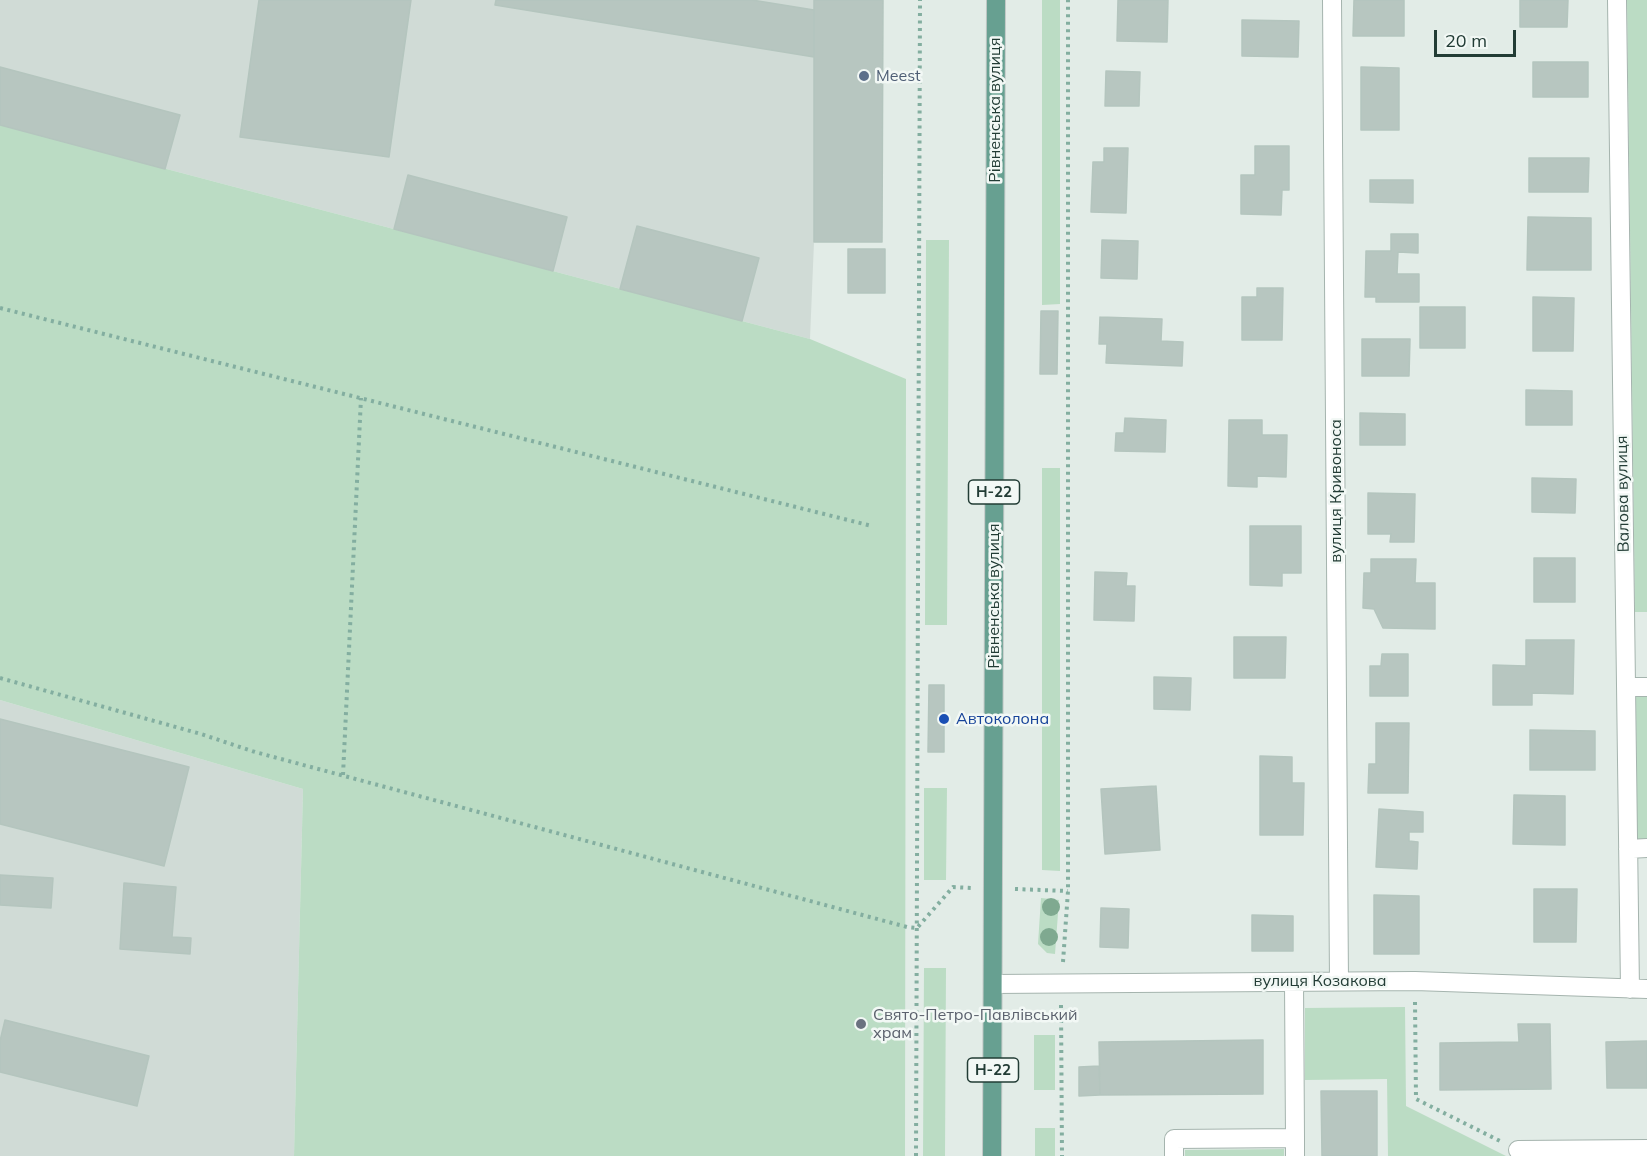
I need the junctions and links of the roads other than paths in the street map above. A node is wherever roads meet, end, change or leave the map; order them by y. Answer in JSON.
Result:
{"nodes":[{"id":1,"x":996,"y":0,"type":"edge"},
{"id":2,"x":1332,"y":0,"type":"edge"},
{"id":3,"x":1617,"y":0,"type":"edge"},
{"id":4,"x":1626,"y":687,"type":"junction"},
{"id":5,"x":1647,"y":687,"type":"edge"},
{"id":6,"x":1647,"y":848,"type":"edge"},
{"id":7,"x":1628,"y":849,"type":"junction"},
{"id":8,"x":1340,"y":981,"type":"junction"},
{"id":9,"x":1294,"y":982,"type":"junction"},
{"id":10,"x":993,"y":984,"type":"junction"},
{"id":11,"x":1638,"y":989,"type":"edge"},
{"id":12,"x":1295,"y":1147,"type":"edge"},
{"id":13,"x":1647,"y":1149,"type":"edge"},
{"id":14,"x":1518,"y":1150,"type":"road end"},
{"id":15,"x":992,"y":1156,"type":"edge"},
{"id":16,"x":1174,"y":1156,"type":"edge"}],
"edges":[{"from":1,"to":10,"type":"main road","name":"Рівненська вулиця","number":"Н-22"},
{"from":2,"to":8,"type":"street","name":"вулиця Кривоноса"},
{"from":3,"to":4,"type":"street","name":"Валова вулиця"},
{"from":4,"to":5,"type":"street"},
{"from":4,"to":7,"type":"street","name":"Валова вулиця"},
{"from":6,"to":7,"type":"street"},
{"from":7,"to":11,"type":"street","name":"Валова вулиця"},
{"from":8,"to":9,"type":"street","name":"вулиця Козакова"},
{"from":8,"to":11,"type":"street","name":"вулиця Козакова"},
{"from":9,"to":10,"type":"street","name":"вулиця Козакова"},
{"from":9,"to":12,"type":"street"},
{"from":10,"to":15,"type":"main road","name":"Рівненська вулиця","number":"Н-22"},
{"from":12,"to":16,"type":"street"},
{"from":13,"to":14,"type":"street"}]}
